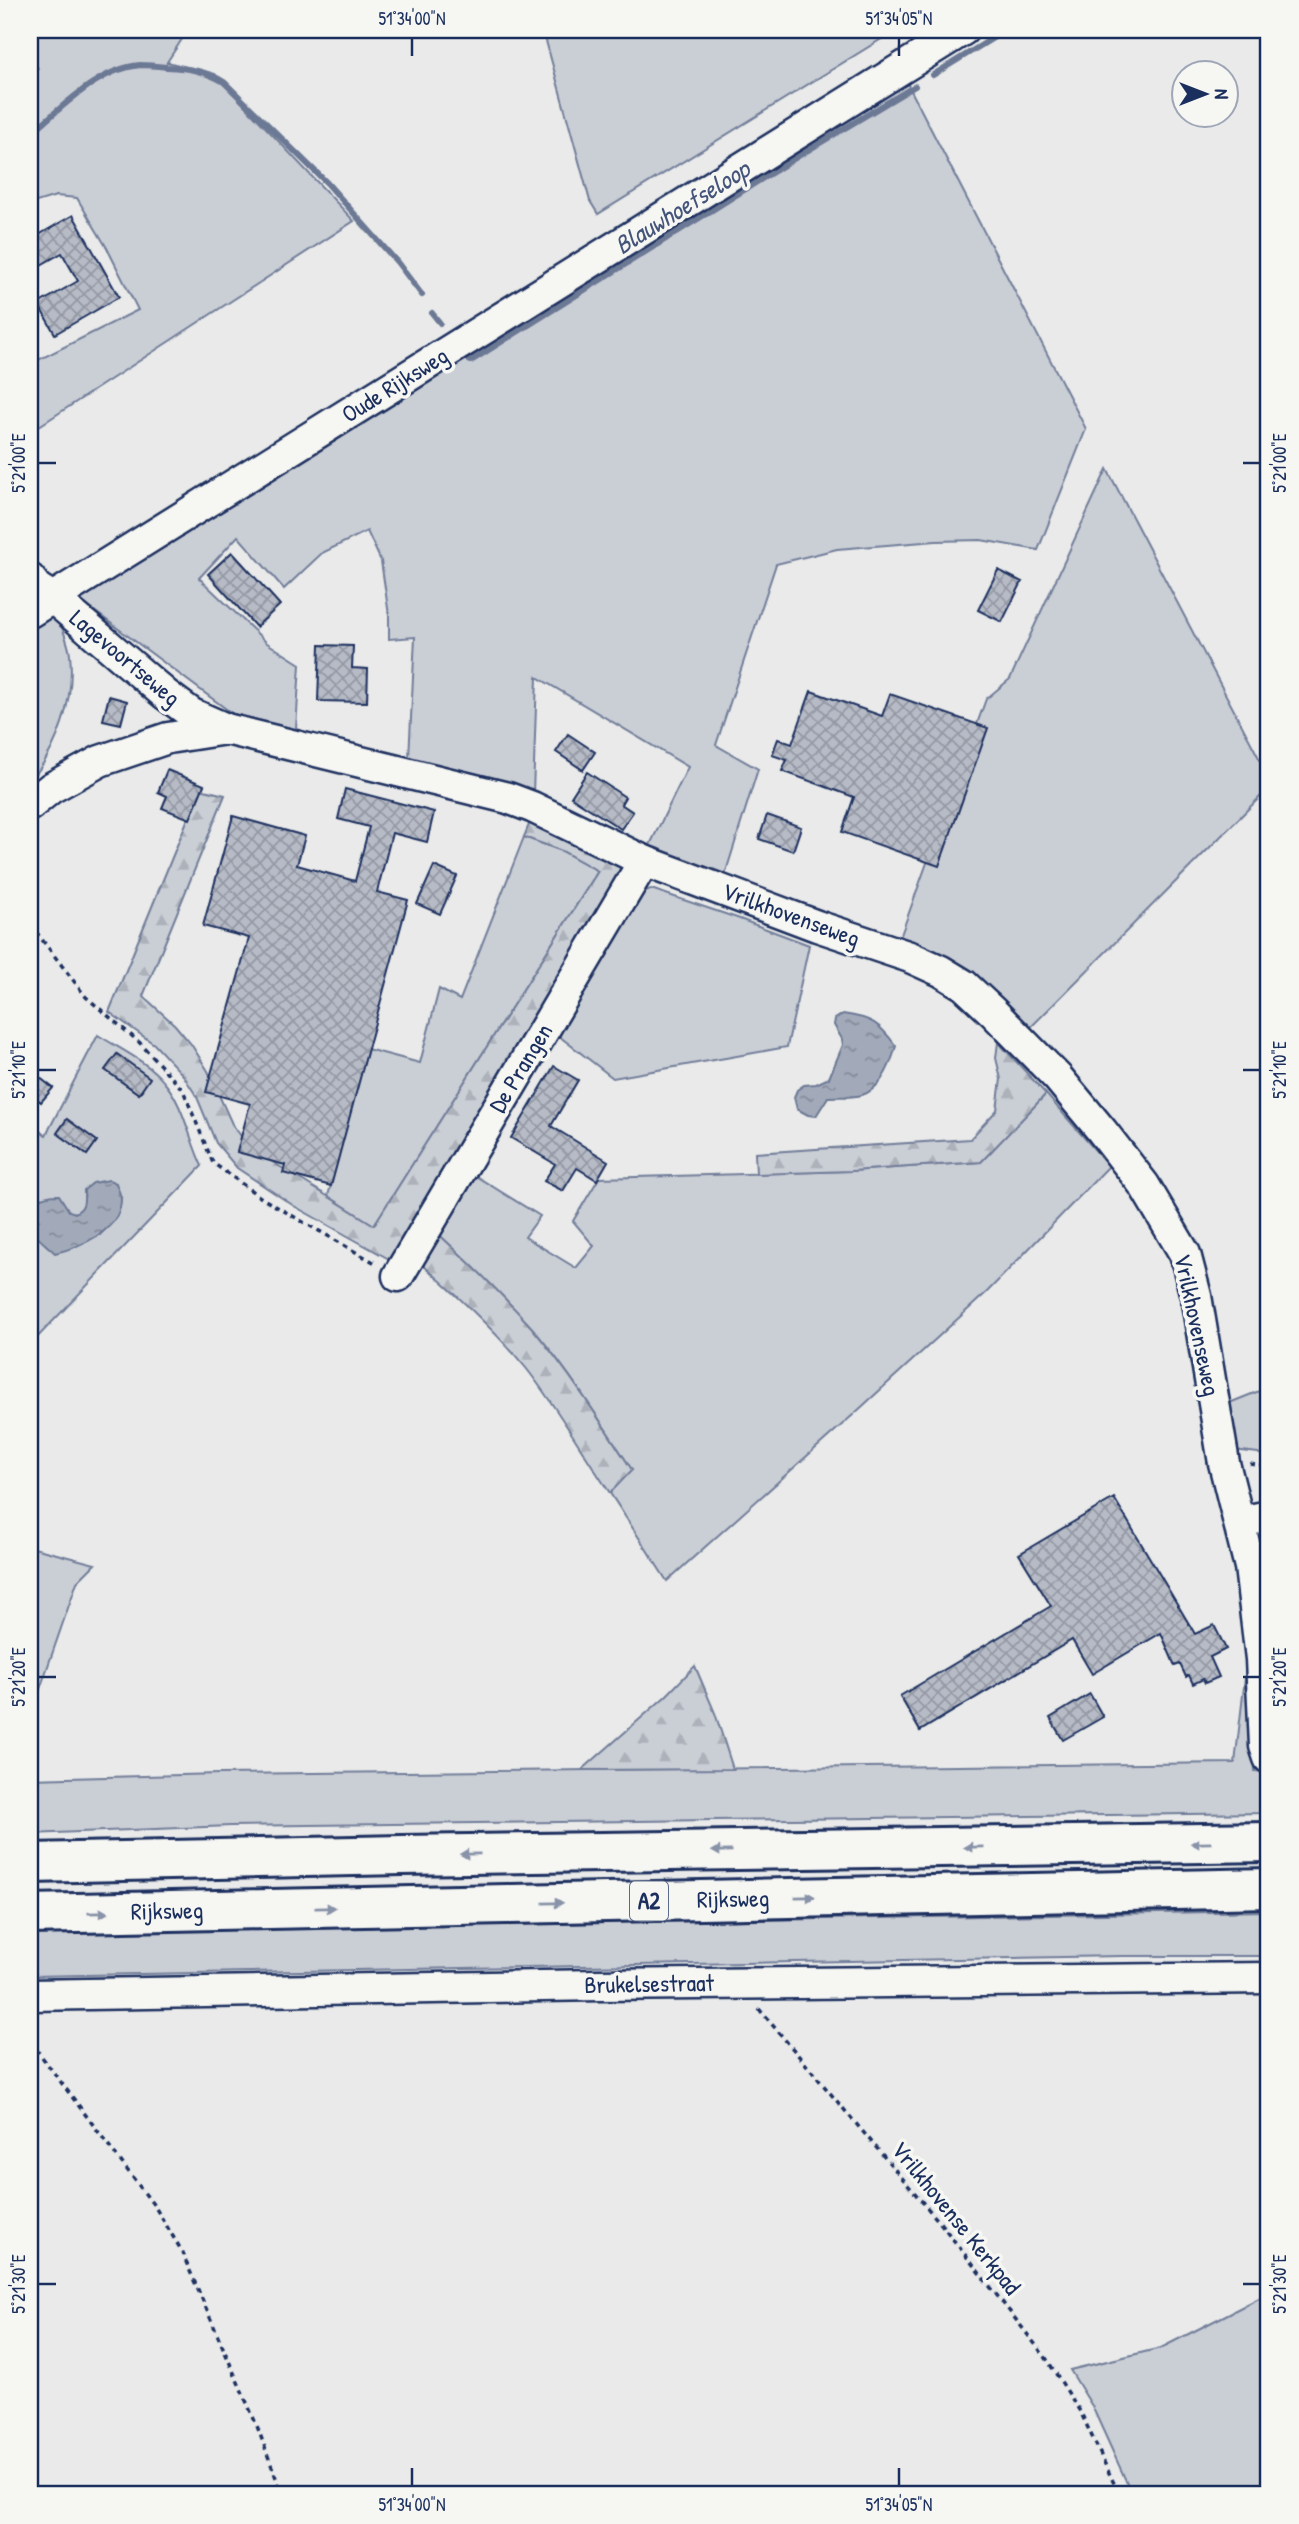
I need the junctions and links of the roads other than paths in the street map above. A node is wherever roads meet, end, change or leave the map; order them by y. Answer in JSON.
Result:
{"nodes":[{"id":1,"x":964,"y":30,"type":"edge"},
{"id":2,"x":30,"y":579,"type":"edge"},
{"id":3,"x":41,"y":605,"type":"edge"},
{"id":4,"x":226,"y":729,"type":"junction"},
{"id":5,"x":30,"y":805,"type":"edge"},
{"id":6,"x":644,"y":861,"type":"junction"},
{"id":7,"x":398,"y":1276,"type":"road end"},
{"id":8,"x":1269,"y":1516,"type":"edge"},
{"id":9,"x":1240,"y":1522,"type":"junction"},
{"id":10,"x":1269,"y":1758,"type":"edge"},
{"id":11,"x":1269,"y":1842,"type":"edge"},
{"id":12,"x":30,"y":1863,"type":"edge"},
{"id":13,"x":1269,"y":1888,"type":"edge"},
{"id":14,"x":30,"y":1914,"type":"edge"},
{"id":15,"x":1269,"y":1978,"type":"edge"},
{"id":16,"x":30,"y":1995,"type":"edge"}],
"edges":[{"from":1,"to":3,"type":"street","name":"Oude Rijksweg"},
{"from":2,"to":3,"type":"street","name":"Lagevoortseweg"},
{"from":3,"to":4,"type":"street","name":"Lagevoortseweg"},
{"from":4,"to":5,"type":"street","name":"Vrilkhovenseweg"},
{"from":4,"to":6,"type":"street","name":"Vrilkhovenseweg"},
{"from":6,"to":7,"type":"street","name":"De Prangen"},
{"from":6,"to":9,"type":"street","name":"Vrilkhovenseweg"},
{"from":8,"to":9,"type":"street"},
{"from":9,"to":10,"type":"street","name":"Vrilkhovenseweg"},
{"from":11,"to":12,"type":"highway","name":"Rijksweg","number":"A2","one_way":true},
{"from":14,"to":13,"type":"highway","name":"Rijksweg","number":"A2","one_way":true},
{"from":15,"to":16,"type":"street","name":"Brukelsestraat"}]}
